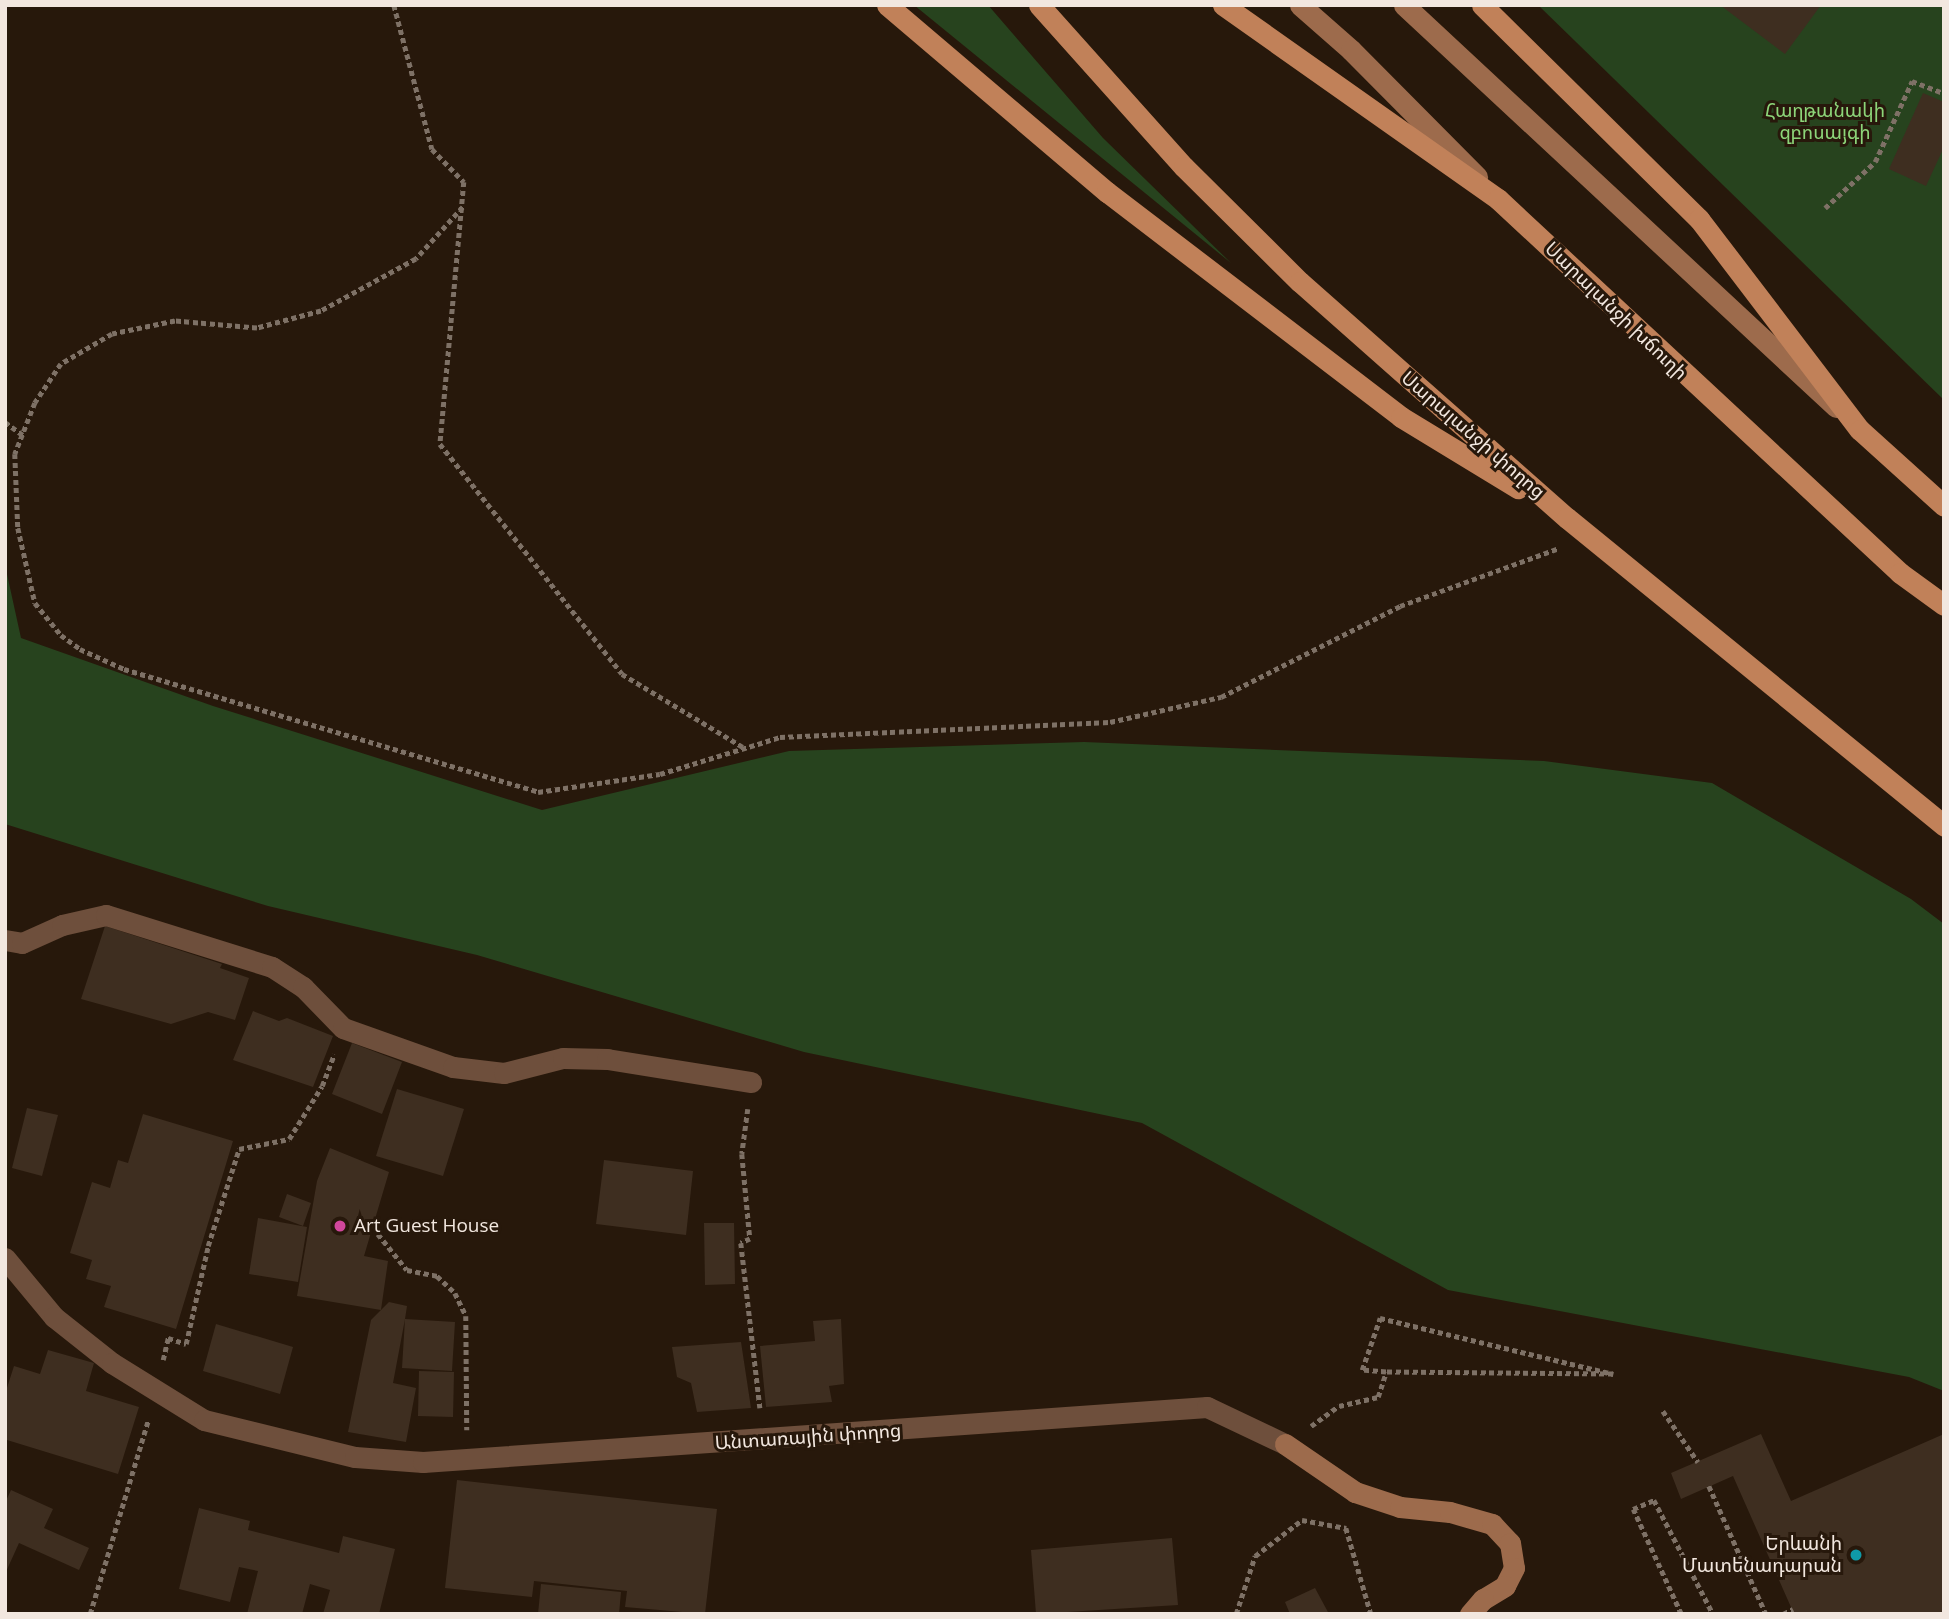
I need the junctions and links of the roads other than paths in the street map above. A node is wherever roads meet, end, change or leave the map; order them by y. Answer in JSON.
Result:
{"nodes":[{"id":1,"x":887,"y":5,"type":"edge"},
{"id":2,"x":1039,"y":5,"type":"edge"},
{"id":3,"x":1223,"y":5,"type":"edge"},
{"id":4,"x":1300,"y":5,"type":"edge"},
{"id":5,"x":1404,"y":5,"type":"edge"},
{"id":6,"x":1482,"y":5,"type":"edge"},
{"id":7,"x":1498,"y":199,"type":"junction"},
{"id":8,"x":1860,"y":430,"type":"junction"},
{"id":9,"x":1944,"y":506,"type":"edge"},
{"id":10,"x":1567,"y":518,"type":"junction"},
{"id":11,"x":1944,"y":605,"type":"edge"},
{"id":12,"x":1944,"y":826,"type":"edge"},
{"id":13,"x":5,"y":940,"type":"edge"},
{"id":14,"x":751,"y":1082,"type":"road end"},
{"id":15,"x":5,"y":1258,"type":"edge"},
{"id":16,"x":5,"y":1281,"type":"edge"},
{"id":17,"x":28,"y":1289,"type":"junction"},
{"id":18,"x":1285,"y":1444,"type":"joint"},
{"id":19,"x":1470,"y":1614,"type":"edge"}],
"edges":[{"from":1,"to":10,"type":"main road"},
{"from":2,"to":10,"type":"main road","name":"Սարալանջի փողոց"},
{"from":3,"to":7,"type":"main road"},
{"from":4,"to":7,"type":"main road","name":"Սարալանջի խճուղի"},
{"from":5,"to":8,"type":"main road"},
{"from":6,"to":8,"type":"main road"},
{"from":7,"to":11,"type":"main road","name":"Սարալանջի խճուղի"},
{"from":8,"to":9,"type":"main road"},
{"from":10,"to":12,"type":"main road","name":"Սարալանջի փողոց"},
{"from":13,"to":14,"type":"street"},
{"from":15,"to":17,"type":"street","name":"Անտառային փողոց"},
{"from":16,"to":17,"type":"street","name":"Անտառային փողոց"},
{"from":17,"to":18,"type":"street","name":"Անտառային փողոց"},
{"from":18,"to":19,"type":"main road","name":"Անտառային փողոց"}]}
